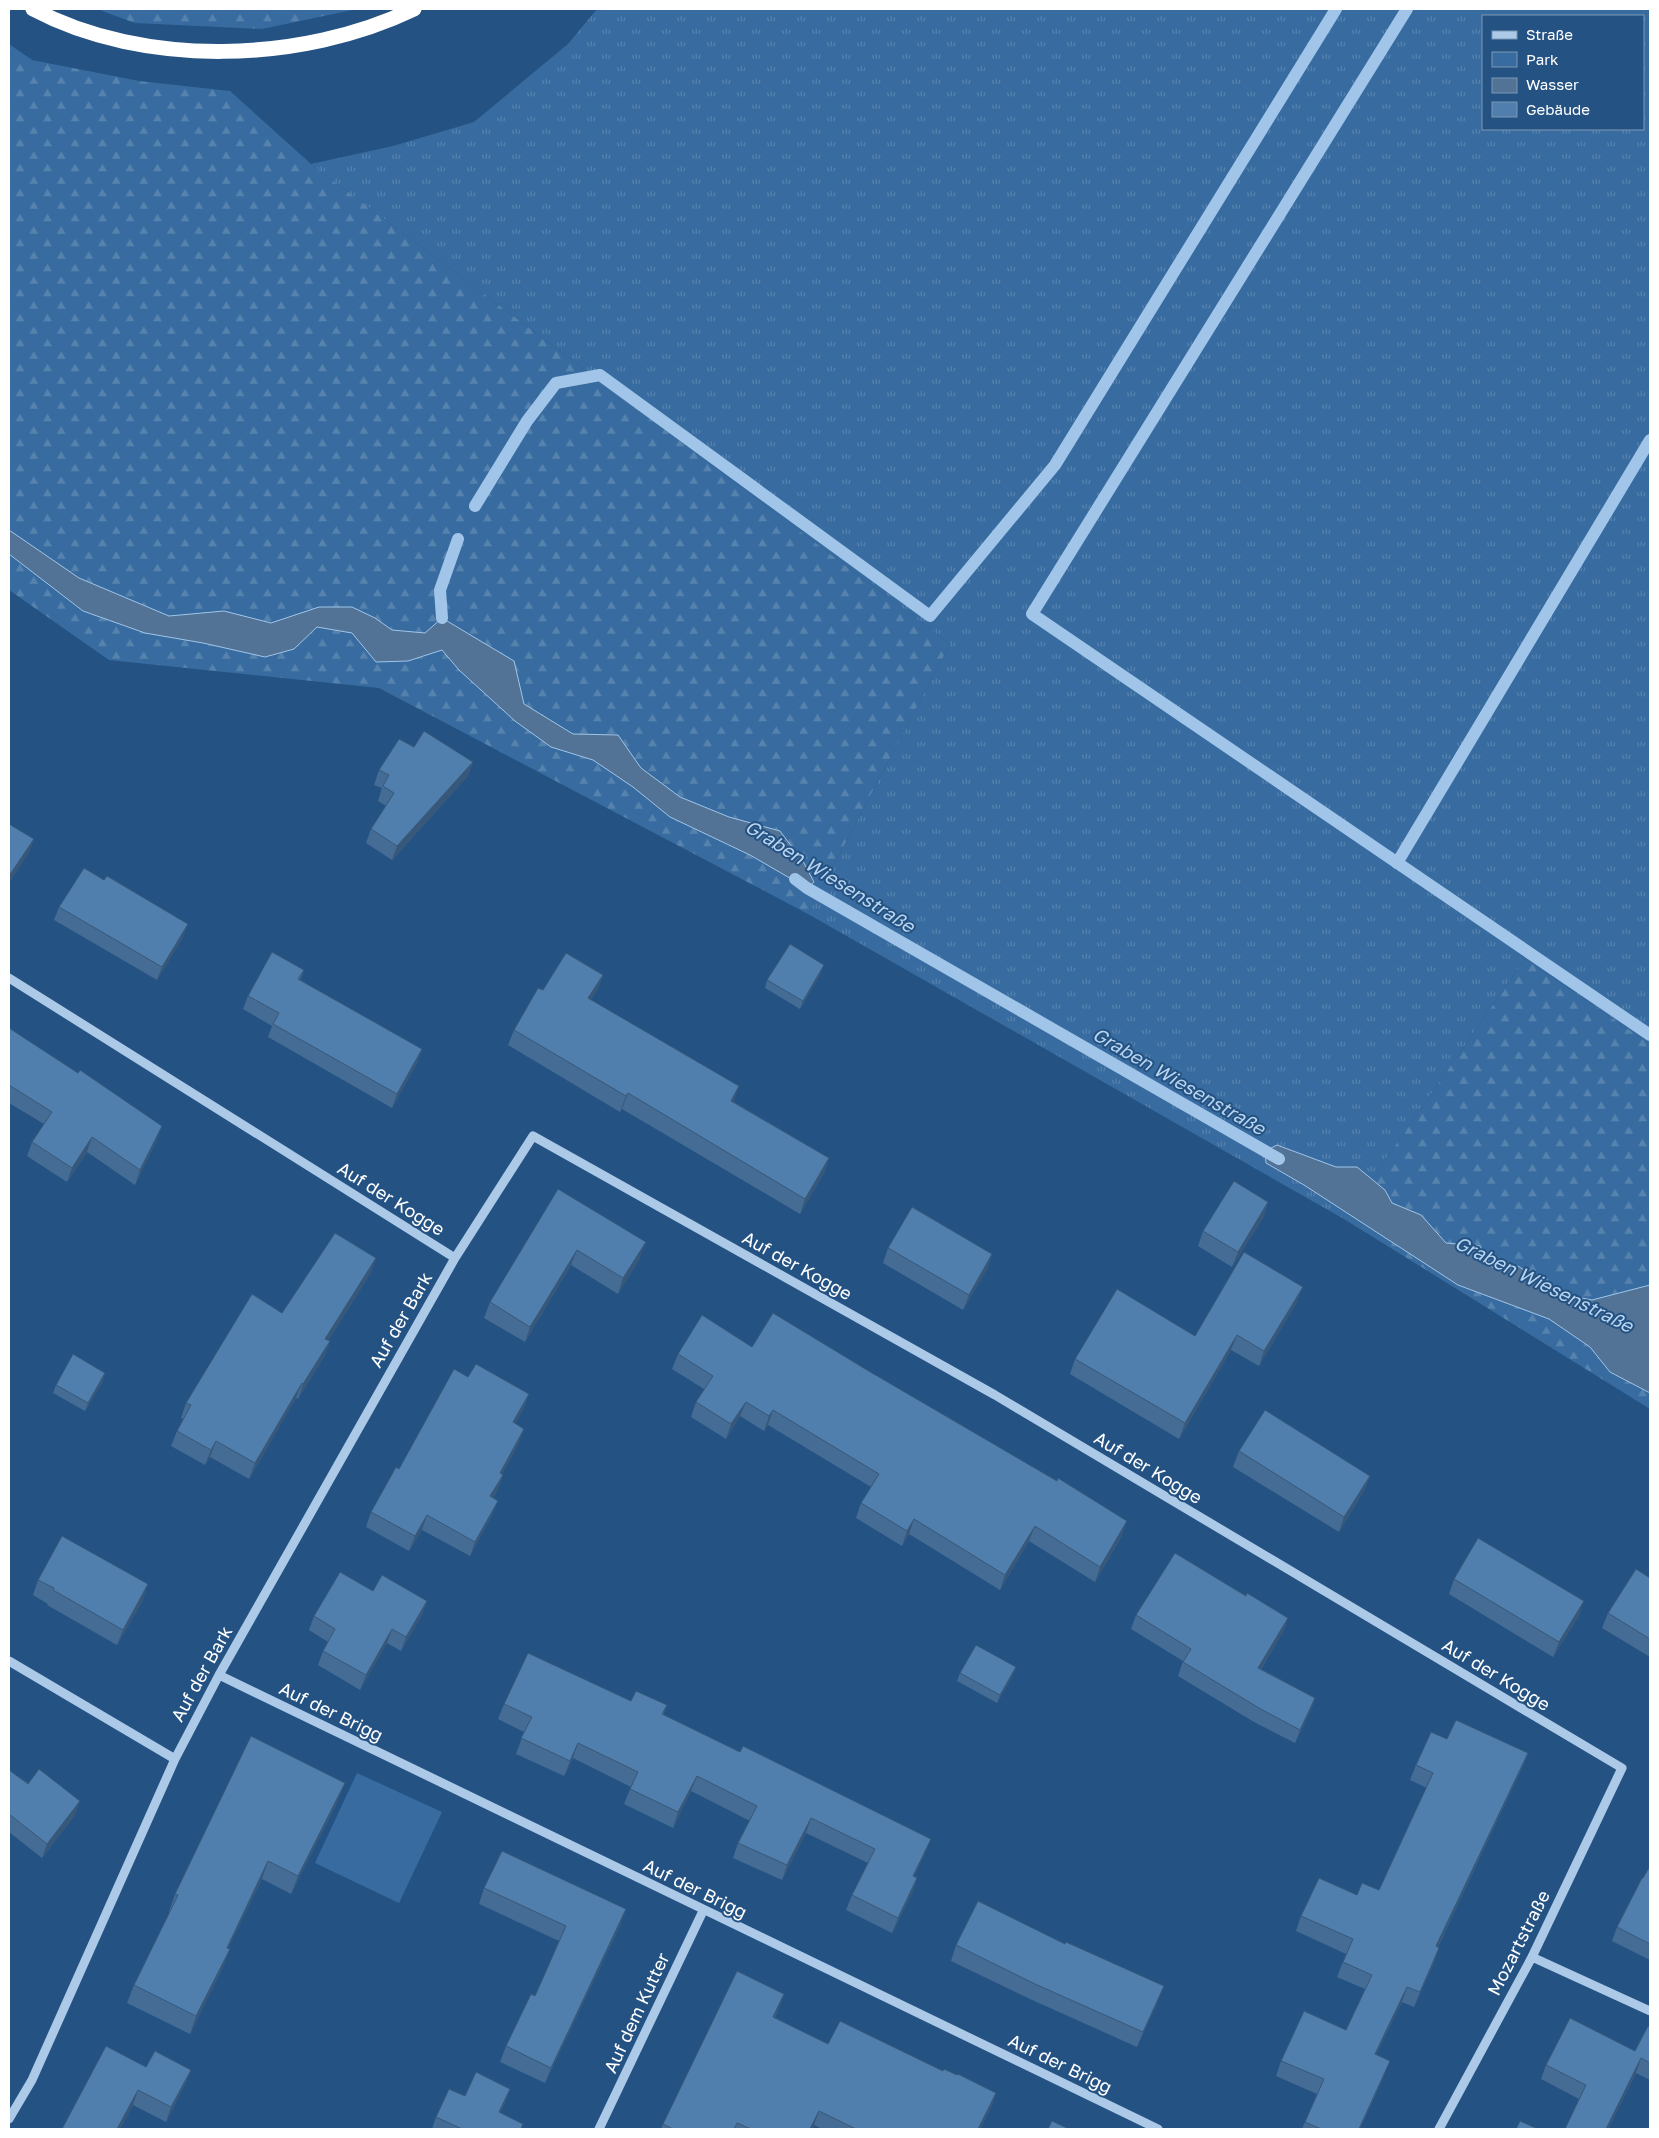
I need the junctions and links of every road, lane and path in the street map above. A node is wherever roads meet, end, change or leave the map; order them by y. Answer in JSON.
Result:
{"nodes":[{"id":1,"x":33,"y":9,"type":"edge"},
{"id":2,"x":414,"y":9,"type":"edge"},
{"id":3,"x":9,"y":978,"type":"edge"},
{"id":4,"x":455,"y":1258,"type":"junction"},
{"id":5,"x":9,"y":1661,"type":"edge"},
{"id":6,"x":219,"y":1675,"type":"junction"},
{"id":7,"x":175,"y":1759,"type":"junction"},
{"id":8,"x":1622,"y":1768,"type":"joint"},
{"id":9,"x":703,"y":1911,"type":"junction"},
{"id":10,"x":1532,"y":1956,"type":"junction"},
{"id":11,"x":1650,"y":2011,"type":"edge"},
{"id":12,"x":9,"y":2120,"type":"edge"},
{"id":13,"x":599,"y":2129,"type":"edge"},
{"id":14,"x":1158,"y":2129,"type":"edge"},
{"id":15,"x":1439,"y":2129,"type":"edge"}],
"edges":[{"from":1,"to":2,"type":"highway"},
{"from":3,"to":4,"type":"street","name":"Auf der Kogge"},
{"from":4,"to":6,"type":"street","name":"Auf der Bark"},
{"from":4,"to":8,"type":"street","name":"Auf der Kogge"},
{"from":5,"to":7,"type":"street"},
{"from":6,"to":7,"type":"street","name":"Auf der Bark"},
{"from":6,"to":9,"type":"street","name":"Auf der Brigg"},
{"from":7,"to":12,"type":"street","name":"Auf der Bark"},
{"from":8,"to":10,"type":"street","name":"Mozartstraße"},
{"from":9,"to":13,"type":"street","name":"Auf dem Kutter"},
{"from":9,"to":14,"type":"street","name":"Auf der Brigg"},
{"from":10,"to":11,"type":"street"},
{"from":10,"to":15,"type":"street","name":"Mozartstraße"}]}
